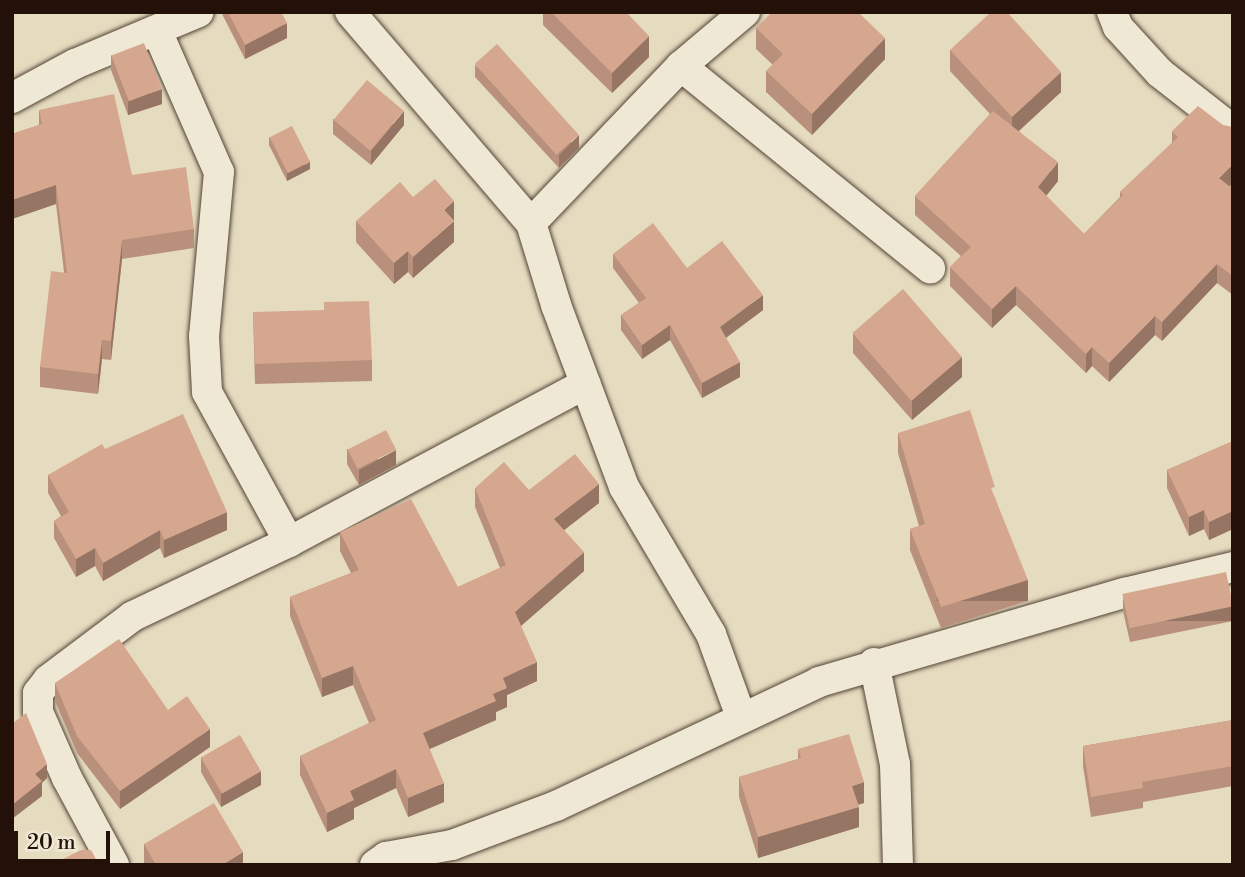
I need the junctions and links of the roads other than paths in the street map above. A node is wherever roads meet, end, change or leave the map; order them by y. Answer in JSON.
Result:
{"nodes":[{"id":1,"x":199,"y":12,"type":"edge"},
{"id":2,"x":350,"y":12,"type":"edge"},
{"id":3,"x":745,"y":12,"type":"edge"},
{"id":4,"x":1112,"y":12,"type":"edge"},
{"id":5,"x":157,"y":32,"type":"junction"},
{"id":6,"x":681,"y":66,"type":"junction"},
{"id":7,"x":12,"y":98,"type":"edge"},
{"id":8,"x":1233,"y":130,"type":"edge"},
{"id":9,"x":531,"y":223,"type":"junction"},
{"id":10,"x":930,"y":268,"type":"dead end"},
{"id":11,"x":585,"y":384,"type":"junction"},
{"id":12,"x":289,"y":542,"type":"junction"},
{"id":13,"x":1233,"y":567,"type":"edge"},
{"id":14,"x":874,"y":663,"type":"junction"},
{"id":15,"x":741,"y":717,"type":"junction"},
{"id":16,"x":114,"y":865,"type":"edge"},
{"id":17,"x":374,"y":865,"type":"edge"},
{"id":18,"x":898,"y":865,"type":"edge"}],
"edges":[{"from":1,"to":5,"type":"street"},
{"from":2,"to":9,"type":"street"},
{"from":3,"to":6,"type":"street"},
{"from":4,"to":8,"type":"street"},
{"from":5,"to":7,"type":"street"},
{"from":5,"to":12,"type":"street"},
{"from":6,"to":9,"type":"street"},
{"from":6,"to":10,"type":"street"},
{"from":9,"to":11,"type":"street"},
{"from":11,"to":12,"type":"street"},
{"from":11,"to":15,"type":"street"},
{"from":12,"to":16,"type":"street"},
{"from":13,"to":14,"type":"street"},
{"from":14,"to":15,"type":"street"},
{"from":14,"to":18,"type":"street"},
{"from":15,"to":17,"type":"street"}]}
